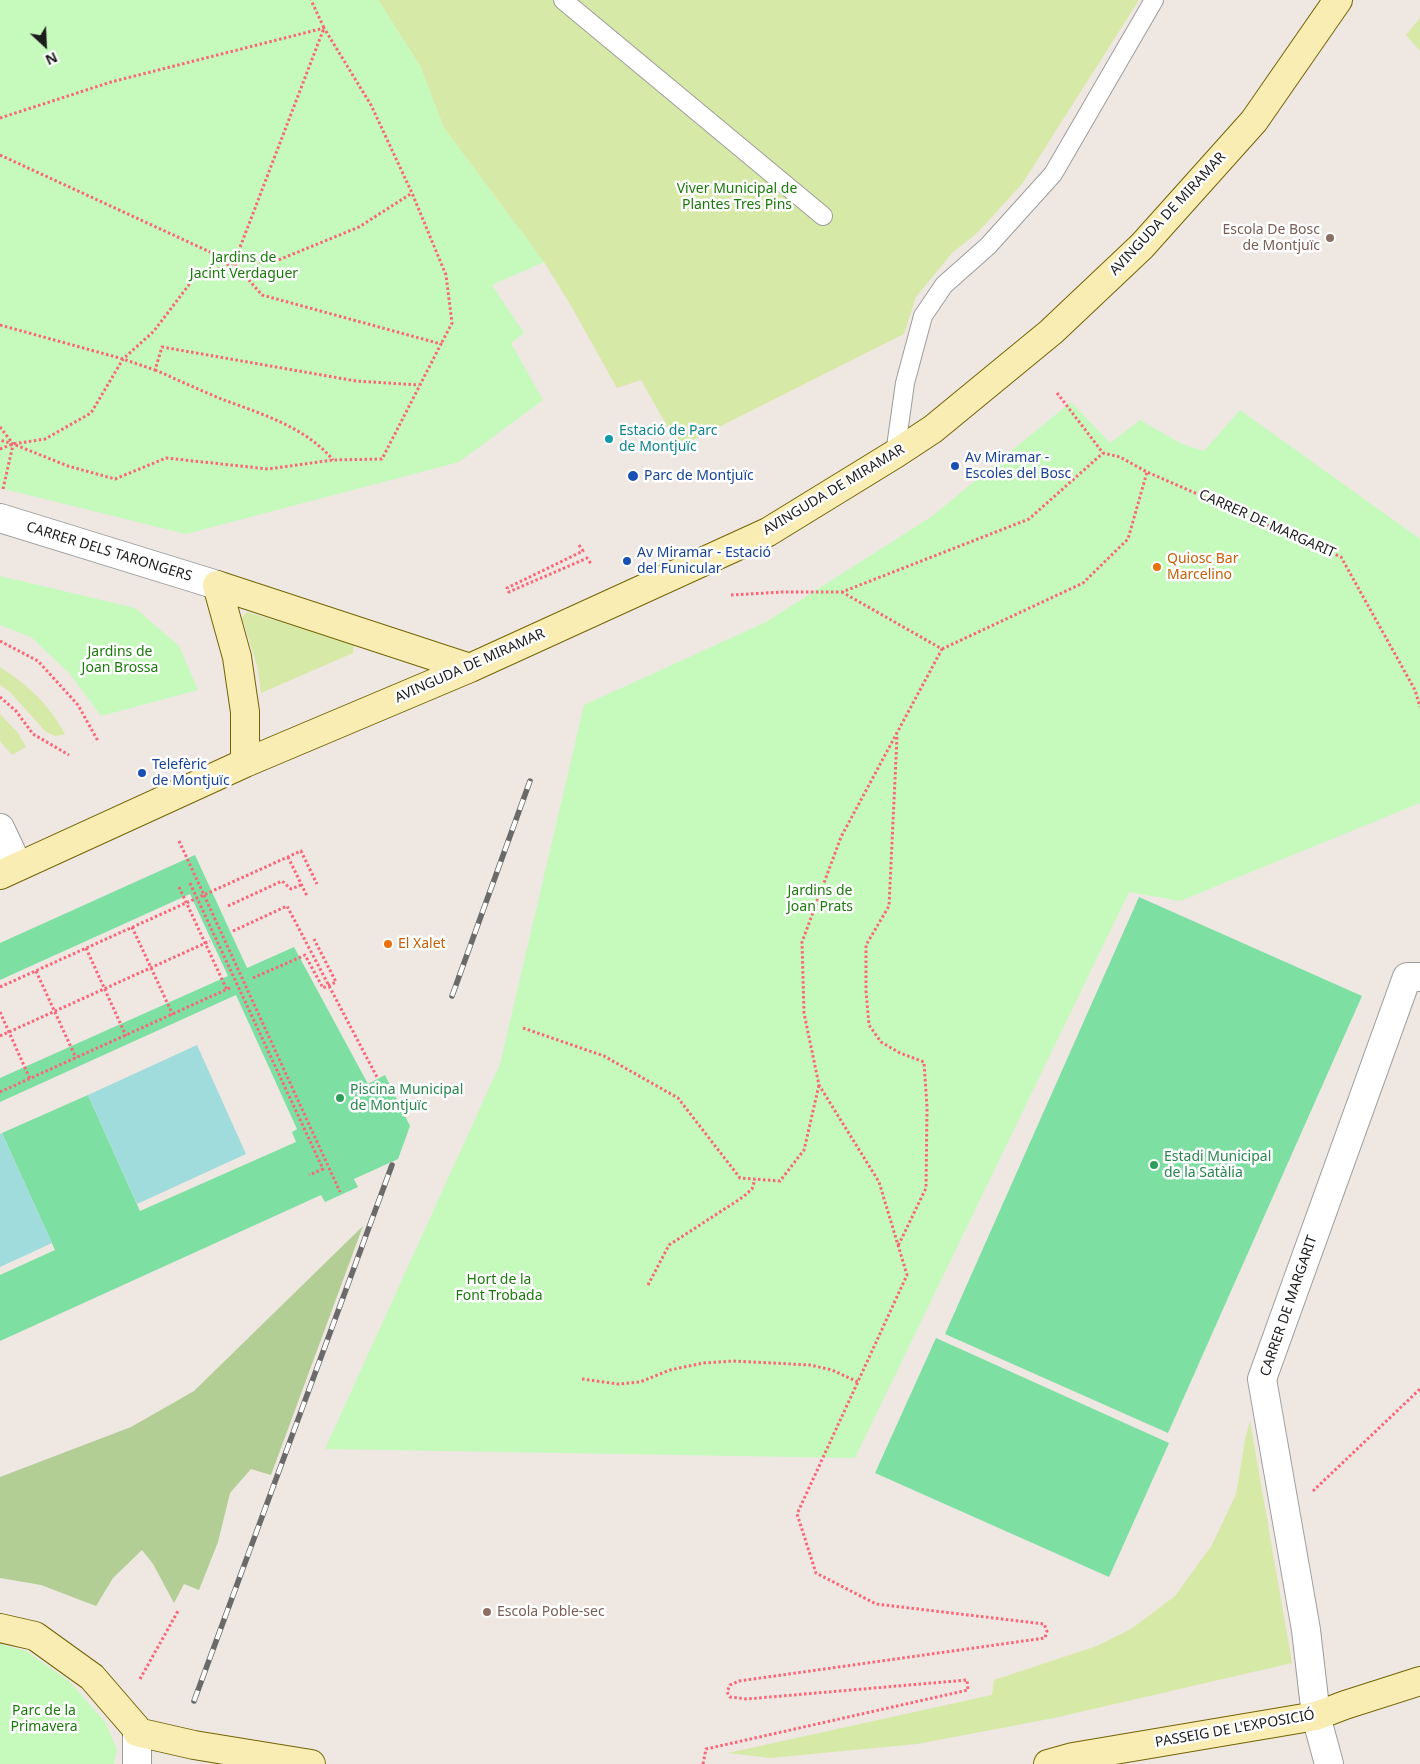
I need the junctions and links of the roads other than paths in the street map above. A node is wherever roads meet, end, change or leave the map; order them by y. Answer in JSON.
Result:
{"nodes":[{"id":1,"x":562,"y":0,"type":"edge"},
{"id":2,"x":1154,"y":0,"type":"edge"},
{"id":3,"x":1338,"y":0,"type":"edge"},
{"id":4,"x":823,"y":216,"type":"dead end"},
{"id":5,"x":895,"y":454,"type":"junction"},
{"id":6,"x":0,"y":518,"type":"edge"},
{"id":7,"x":217,"y":585,"type":"junction"},
{"id":8,"x":470,"y":668,"type":"junction"},
{"id":9,"x":245,"y":763,"type":"junction"},
{"id":10,"x":0,"y":828,"type":"edge"},
{"id":11,"x":9,"y":871,"type":"edge"},
{"id":12,"x":1413,"y":977,"type":"edge"},
{"id":13,"x":0,"y":1628,"type":"edge"},
{"id":14,"x":1420,"y":1681,"type":"edge"},
{"id":15,"x":1316,"y":1716,"type":"junction"},
{"id":16,"x":138,"y":1732,"type":"junction"},
{"id":17,"x":137,"y":1764,"type":"edge"},
{"id":18,"x":311,"y":1764,"type":"edge"},
{"id":19,"x":1048,"y":1764,"type":"edge"},
{"id":20,"x":1329,"y":1764,"type":"edge"}],
"edges":[{"from":1,"to":4,"type":"lane"},
{"from":2,"to":5,"type":"lane"},
{"from":3,"to":5,"type":"street","name":"AVINGUDA DE MIRAMAR"},
{"from":5,"to":8,"type":"street","name":"AVINGUDA DE MIRAMAR"},
{"from":6,"to":7,"type":"street","name":"CARRER DELS TARONGERS"},
{"from":7,"to":8,"type":"street"},
{"from":7,"to":9,"type":"street"},
{"from":8,"to":9,"type":"street","name":"AVINGUDA DE MIRAMAR"},
{"from":9,"to":11,"type":"street","name":"AVINGUDA DE MIRAMAR"},
{"from":10,"to":11,"type":"street"},
{"from":12,"to":15,"type":"street","name":"CARRER DE MARGARIT"},
{"from":13,"to":16,"type":"street"},
{"from":14,"to":15,"type":"street","name":"PASSEIG DE L'EXPOSICIÓ"},
{"from":15,"to":19,"type":"street","name":"PASSEIG DE L'EXPOSICIÓ"},
{"from":15,"to":20,"type":"street","name":"CARRER DE MARGARIT"},
{"from":16,"to":17,"type":"street"},
{"from":16,"to":18,"type":"street"}]}
